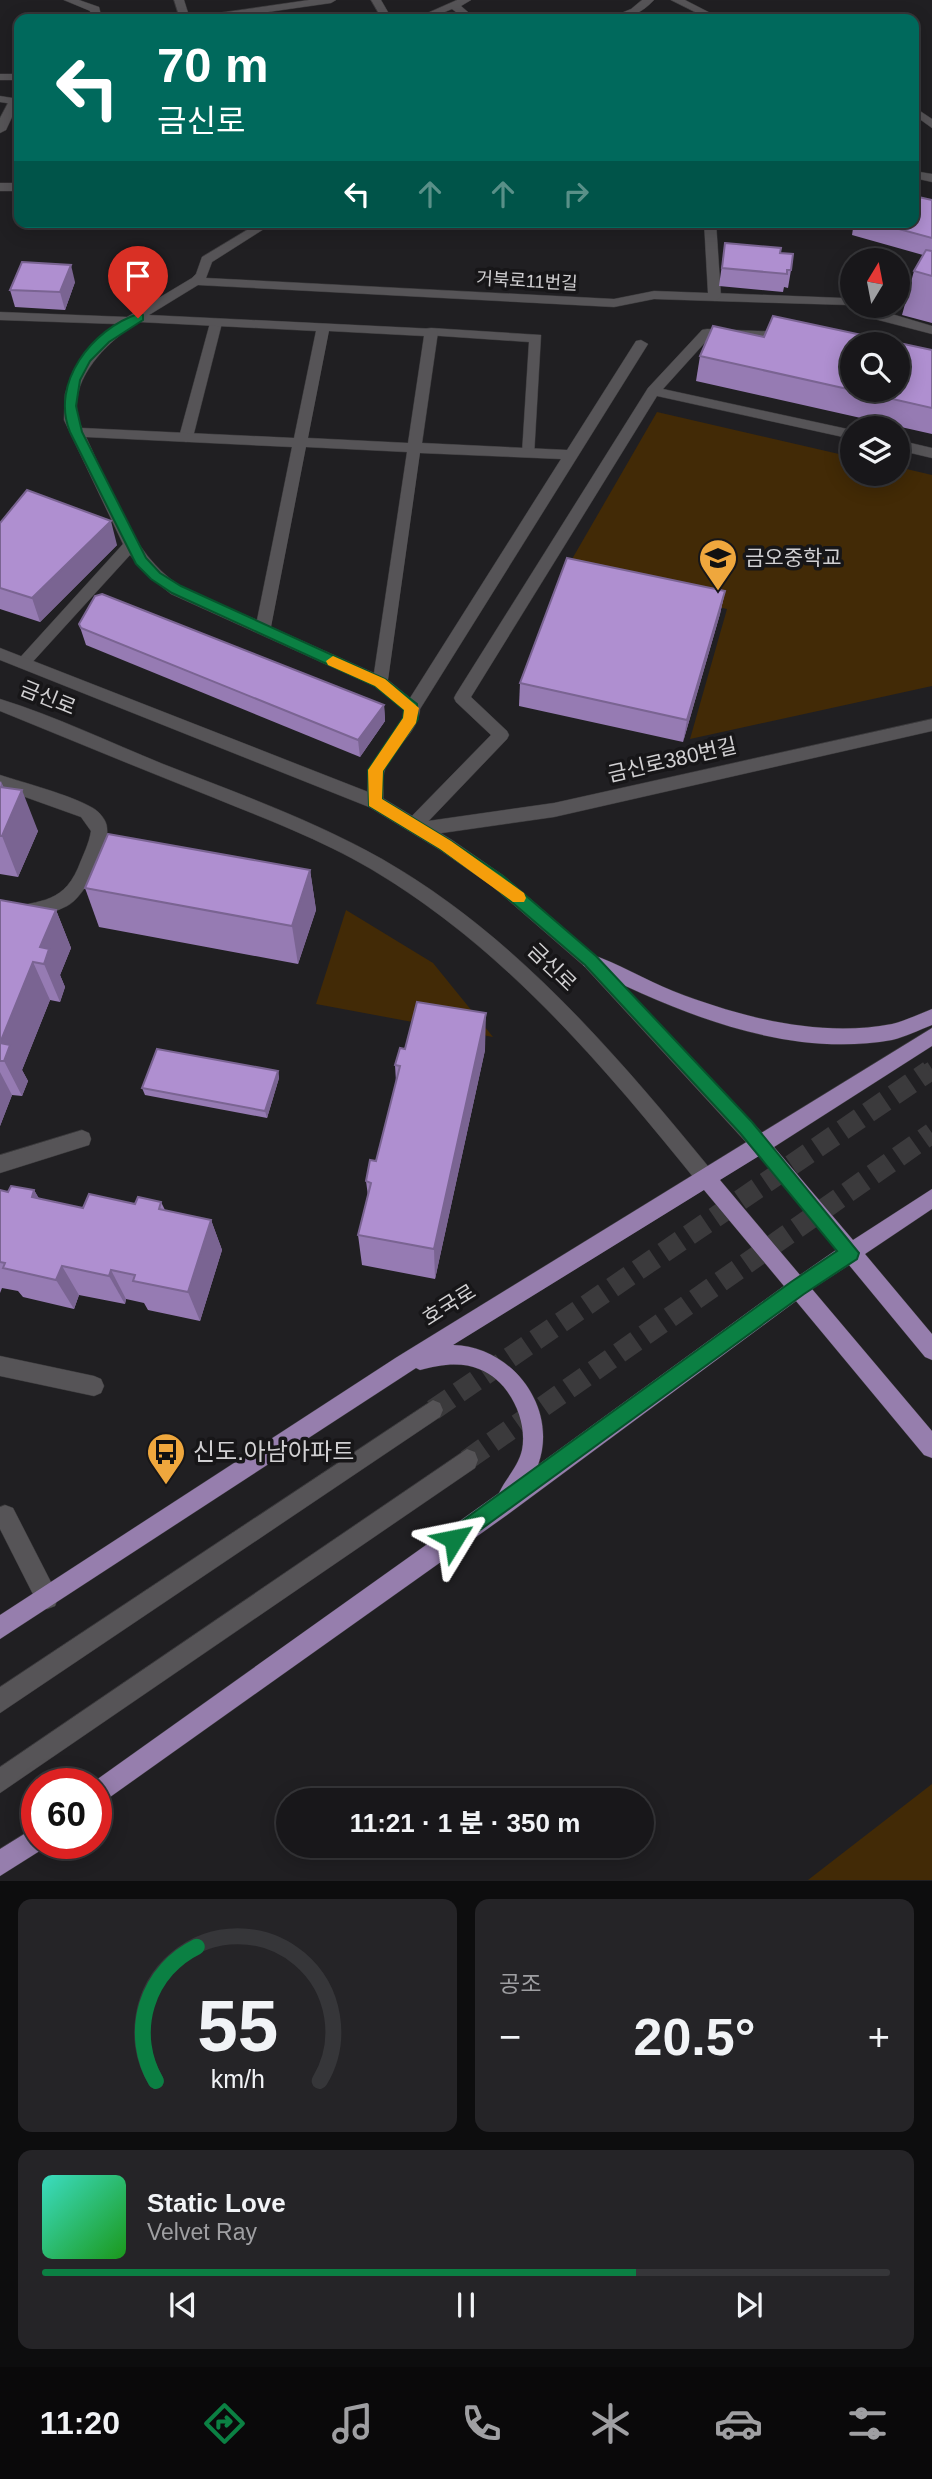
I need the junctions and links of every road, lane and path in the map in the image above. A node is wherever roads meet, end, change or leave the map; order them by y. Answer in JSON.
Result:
{"nodes":[{"id":1,"x":69,"y":0,"type":"edge"},
{"id":2,"x":331,"y":0,"type":"edge"},
{"id":3,"x":466,"y":0,"type":"edge"},
{"id":4,"x":649,"y":0,"type":"edge"},
{"id":5,"x":676,"y":0,"type":"edge"},
{"id":6,"x":275,"y":4,"type":"edge"},
{"id":7,"x":454,"y":6,"type":"junction"},
{"id":8,"x":96,"y":14,"type":"edge"},
{"id":9,"x":224,"y":14,"type":"edge"},
{"id":10,"x":432,"y":14,"type":"edge"},
{"id":11,"x":464,"y":14,"type":"edge"},
{"id":12,"x":626,"y":14,"type":"edge"},
{"id":13,"x":706,"y":14,"type":"edge"},
{"id":14,"x":14,"y":107,"type":"edge"},
{"id":15,"x":0,"y":130,"type":"edge"},
{"id":16,"x":260,"y":228,"type":"edge"},
{"id":17,"x":710,"y":228,"type":"edge"},
{"id":18,"x":196,"y":281,"type":"junction"},
{"id":19,"x":910,"y":289,"type":"edge"},
{"id":20,"x":932,"y":289,"type":"edge"},
{"id":21,"x":715,"y":297,"type":"junction"},
{"id":22,"x":840,"y":302,"type":"edge"},
{"id":23,"x":0,"y":316,"type":"edge"},
{"id":24,"x":887,"y":318,"type":"edge"},
{"id":25,"x":136,"y":320,"type":"junction"},
{"id":26,"x":216,"y":323,"type":"junction"},
{"id":27,"x":323,"y":327,"type":"junction"},
{"id":28,"x":932,"y":330,"type":"edge"},
{"id":29,"x":430,"y":332,"type":"junction"},
{"id":30,"x":800,"y":337,"type":"edge"},
{"id":31,"x":641,"y":344,"type":"dead end"},
{"id":32,"x":653,"y":391,"type":"junction"},
{"id":33,"x":76,"y":432,"type":"junction"},
{"id":34,"x":840,"y":432,"type":"edge"},
{"id":35,"x":186,"y":437,"type":"junction"},
{"id":36,"x":300,"y":442,"type":"junction"},
{"id":37,"x":414,"y":447,"type":"junction"},
{"id":38,"x":910,"y":448,"type":"edge"},
{"id":39,"x":529,"y":453,"type":"junction"},
{"id":40,"x":932,"y":453,"type":"edge"},
{"id":41,"x":571,"y":455,"type":"junction"},
{"id":42,"x":131,"y":545,"type":"junction"},
{"id":43,"x":262,"y":629,"type":"junction"},
{"id":44,"x":0,"y":654,"type":"edge"},
{"id":45,"x":23,"y":663,"type":"junction"},
{"id":46,"x":380,"y":682,"type":"junction"},
{"id":47,"x":0,"y":705,"type":"edge"},
{"id":48,"x":412,"y":708,"type":"junction"},
{"id":49,"x":932,"y":726,"type":"edge"},
{"id":50,"x":0,"y":781,"type":"edge"},
{"id":51,"x":375,"y":802,"type":"junction"},
{"id":52,"x":417,"y":827,"type":"junction"},
{"id":53,"x":0,"y":918,"type":"edge"},
{"id":54,"x":590,"y":961,"type":"junction"},
{"id":55,"x":932,"y":1017,"type":"edge"},
{"id":56,"x":932,"y":1036,"type":"edge"},
{"id":57,"x":82,"y":1139,"type":"dead end"},
{"id":58,"x":762,"y":1146,"type":"junction"},
{"id":59,"x":0,"y":1164,"type":"edge"},
{"id":60,"x":705,"y":1177,"type":"junction"},
{"id":61,"x":932,"y":1198,"type":"edge"},
{"id":62,"x":850,"y":1253,"type":"junction"},
{"id":63,"x":797,"y":1288,"type":"junction"},
{"id":64,"x":932,"y":1350,"type":"edge"},
{"id":65,"x":404,"y":1365,"type":"junction"},
{"id":66,"x":0,"y":1366,"type":"edge"},
{"id":67,"x":94,"y":1386,"type":"dead end"},
{"id":68,"x":433,"y":1410,"type":"tunnel mouth"},
{"id":69,"x":932,"y":1447,"type":"edge"},
{"id":70,"x":467,"y":1460,"type":"tunnel mouth"},
{"id":71,"x":499,"y":1507,"type":"junction"},
{"id":72,"x":5,"y":1516,"type":"dead end"},
{"id":73,"x":47,"y":1598,"type":"junction"},
{"id":74,"x":0,"y":1629,"type":"edge"},
{"id":75,"x":0,"y":1701,"type":"edge"},
{"id":76,"x":0,"y":1781,"type":"edge"},
{"id":77,"x":112,"y":1784,"type":"edge"},
{"id":78,"x":21,"y":1849,"type":"edge"},
{"id":79,"x":0,"y":1864,"type":"edge"}],
"edges":[{"from":1,"to":8,"type":"street"},
{"from":2,"to":6,"type":"street"},
{"from":3,"to":7,"type":"street"},
{"from":4,"to":12,"type":"street"},
{"from":5,"to":13,"type":"street"},
{"from":6,"to":9,"type":"street"},
{"from":7,"to":10,"type":"street"},
{"from":7,"to":11,"type":"street"},
{"from":14,"to":15,"type":"street"},
{"from":16,"to":18,"type":"street"},
{"from":17,"to":21,"type":"street"},
{"from":18,"to":21,"type":"street","name":"거북로11번길"},
{"from":18,"to":25,"type":"street"},
{"from":19,"to":20,"type":"street"},
{"from":21,"to":22,"type":"street","name":"거북로11번길"},
{"from":23,"to":25,"type":"street"},
{"from":24,"to":28,"type":"street","name":"거북로11번길"},
{"from":25,"to":26,"type":"street"},
{"from":25,"to":33,"type":"street"},
{"from":26,"to":27,"type":"street"},
{"from":26,"to":35,"type":"street"},
{"from":27,"to":29,"type":"street"},
{"from":27,"to":36,"type":"street"},
{"from":29,"to":37,"type":"street"},
{"from":29,"to":39,"type":"street"},
{"from":30,"to":32,"type":"street"},
{"from":31,"to":41,"type":"street"},
{"from":32,"to":34,"type":"street"},
{"from":32,"to":52,"type":"street"},
{"from":33,"to":35,"type":"street"},
{"from":33,"to":42,"type":"street"},
{"from":35,"to":36,"type":"street"},
{"from":36,"to":37,"type":"street"},
{"from":36,"to":43,"type":"street"},
{"from":37,"to":39,"type":"street"},
{"from":37,"to":46,"type":"street"},
{"from":38,"to":40,"type":"street"},
{"from":39,"to":41,"type":"street"},
{"from":41,"to":48,"type":"street"},
{"from":42,"to":43,"type":"street"},
{"from":42,"to":45,"type":"street"},
{"from":43,"to":46,"type":"street"},
{"from":44,"to":45,"type":"street","name":"금신로"},
{"from":45,"to":51,"type":"street","name":"금신로"},
{"from":46,"to":48,"type":"street"},
{"from":47,"to":60,"type":"street","name":"금신로"},
{"from":48,"to":51,"type":"street"},
{"from":49,"to":52,"type":"street","name":"금신로380번길"},
{"from":50,"to":53,"type":"street"},
{"from":51,"to":52,"type":"street","name":"금신로"},
{"from":52,"to":54,"type":"street","name":"금신로"},
{"from":54,"to":55,"type":"main road"},
{"from":54,"to":58,"type":"street","name":"금신로"},
{"from":56,"to":58,"type":"main road","name":"호국로"},
{"from":57,"to":59,"type":"street"},
{"from":58,"to":60,"type":"main road","name":"호국로"},
{"from":58,"to":62,"type":"main road","name":"금신로"},
{"from":60,"to":63,"type":"main road","name":"금신로"},
{"from":60,"to":65,"type":"main road","name":"호국로"},
{"from":61,"to":62,"type":"main road"},
{"from":62,"to":63,"type":"main road"},
{"from":62,"to":64,"type":"main road","name":"금신로"},
{"from":63,"to":69,"type":"main road","name":"금신로"},
{"from":63,"to":71,"type":"main road"},
{"from":65,"to":71,"type":"main road"},
{"from":65,"to":73,"type":"main road","name":"호국로"},
{"from":66,"to":67,"type":"street"},
{"from":68,"to":75,"type":"street"},
{"from":70,"to":76,"type":"street"},
{"from":71,"to":77,"type":"main road"},
{"from":72,"to":73,"type":"street"},
{"from":73,"to":74,"type":"main road","name":"호국로"},
{"from":78,"to":79,"type":"main road"}]}
